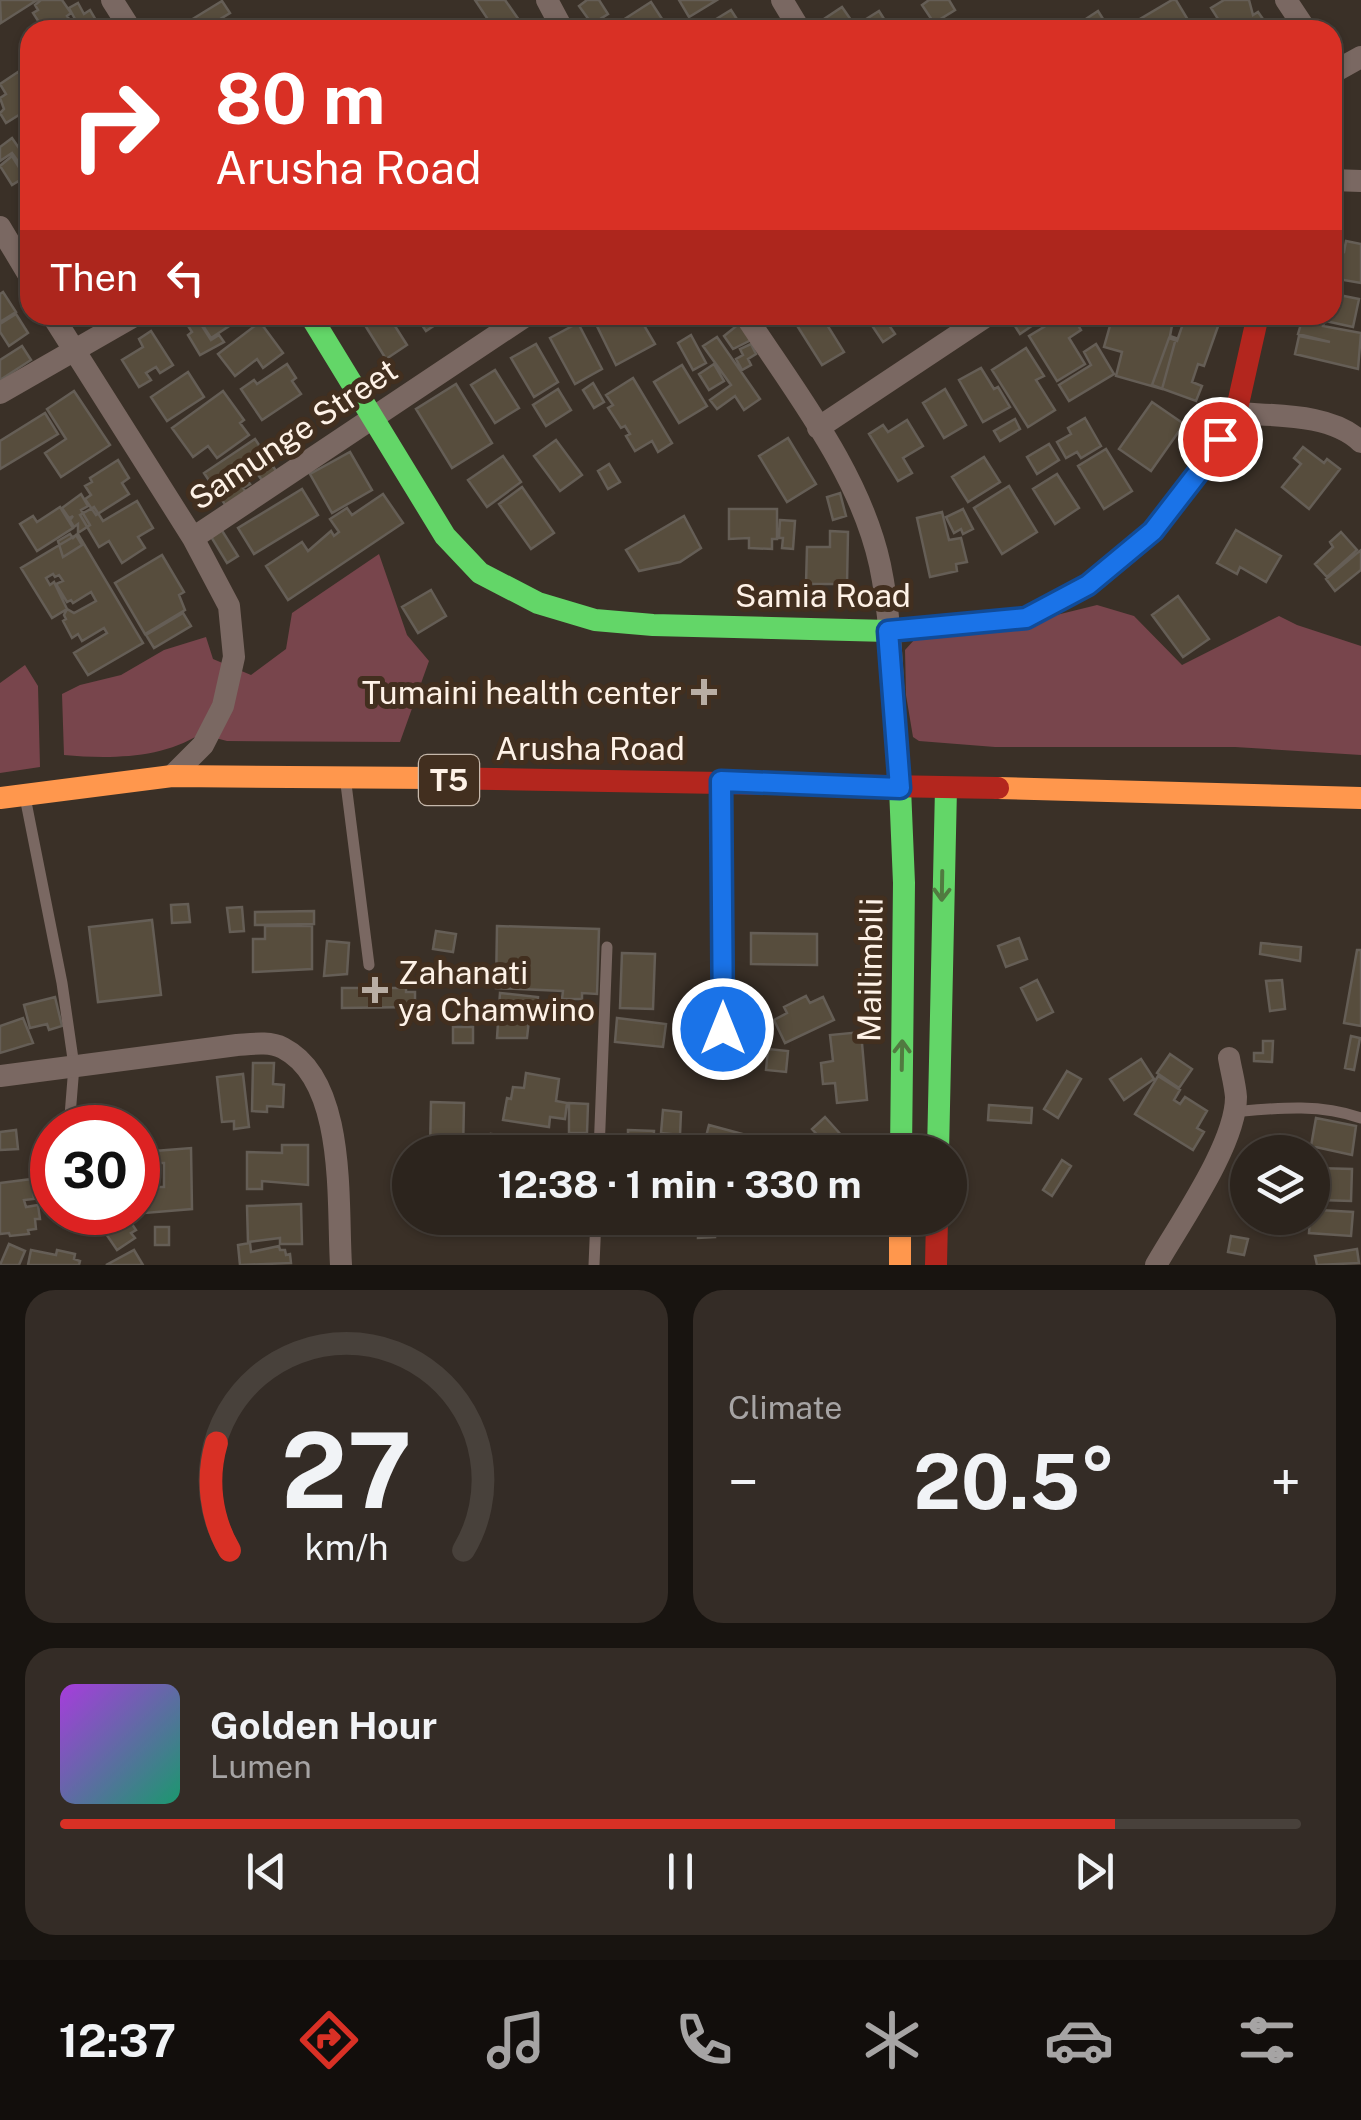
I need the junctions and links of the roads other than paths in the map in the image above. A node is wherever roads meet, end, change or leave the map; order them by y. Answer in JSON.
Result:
{"nodes":[{"id":1,"x":0,"y":226,"type":"edge"},
{"id":2,"x":20,"y":260,"type":"edge"},
{"id":3,"x":58,"y":325,"type":"edge"},
{"id":4,"x":119,"y":325,"type":"edge"},
{"id":5,"x":316,"y":325,"type":"edge"},
{"id":6,"x":512,"y":325,"type":"edge"},
{"id":7,"x":751,"y":325,"type":"edge"},
{"id":8,"x":971,"y":325,"type":"edge"},
{"id":9,"x":1256,"y":325,"type":"edge"},
{"id":10,"x":74,"y":352,"type":"junction"},
{"id":11,"x":0,"y":393,"type":"edge"},
{"id":12,"x":1236,"y":413,"type":"junction"},
{"id":13,"x":372,"y":421,"type":"junction"},
{"id":14,"x":818,"y":428,"type":"junction"},
{"id":15,"x":1361,"y":442,"type":"edge"},
{"id":16,"x":193,"y":538,"type":"junction"},
{"id":17,"x":888,"y":631,"type":"junction"},
{"id":18,"x":172,"y":776,"type":"junction"},
{"id":19,"x":346,"y":780,"type":"junction"},
{"id":20,"x":721,"y":781,"type":"junction"},
{"id":21,"x":900,"y":788,"type":"junction"},
{"id":22,"x":946,"y":788,"type":"junction"},
{"id":23,"x":24,"y":793,"type":"junction"},
{"id":24,"x":0,"y":798,"type":"edge"},
{"id":25,"x":1361,"y":798,"type":"edge"},
{"id":26,"x":607,"y":948,"type":"dead end"},
{"id":27,"x":369,"y":965,"type":"dead end"},
{"id":28,"x":723,"y":1029,"type":"dead end"},
{"id":29,"x":1229,"y":1058,"type":"dead end"},
{"id":30,"x":74,"y":1066,"type":"junction"},
{"id":31,"x":0,"y":1076,"type":"edge"},
{"id":32,"x":71,"y":1105,"type":"edge"},
{"id":33,"x":1233,"y":1112,"type":"junction"},
{"id":34,"x":1361,"y":1118,"type":"edge"},
{"id":35,"x":600,"y":1135,"type":"edge"},
{"id":36,"x":901,"y":1135,"type":"edge"},
{"id":37,"x":938,"y":1135,"type":"edge"},
{"id":38,"x":595,"y":1235,"type":"edge"},
{"id":39,"x":900,"y":1235,"type":"edge"},
{"id":40,"x":936,"y":1235,"type":"edge"},
{"id":41,"x":341,"y":1265,"type":"edge"},
{"id":42,"x":594,"y":1265,"type":"edge"},
{"id":43,"x":900,"y":1265,"type":"edge"},
{"id":44,"x":936,"y":1265,"type":"edge"},
{"id":45,"x":1156,"y":1265,"type":"edge"}],
"edges":[{"from":1,"to":2,"type":"street"},
{"from":3,"to":10,"type":"street","name":"Samunge Street"},
{"from":4,"to":10,"type":"street"},
{"from":5,"to":13,"type":"main road","name":"Samia Road"},
{"from":6,"to":13,"type":"street","name":"Samunge Street"},
{"from":7,"to":14,"type":"street"},
{"from":8,"to":14,"type":"street"},
{"from":9,"to":12,"type":"main road","name":"Samia Road"},
{"from":10,"to":11,"type":"street"},
{"from":10,"to":16,"type":"street","name":"Samunge Street"},
{"from":12,"to":15,"type":"street"},
{"from":12,"to":17,"type":"main road","name":"Samia Road"},
{"from":13,"to":16,"type":"street","name":"Samunge Street"},
{"from":13,"to":17,"type":"main road","name":"Samia Road"},
{"from":14,"to":17,"type":"street"},
{"from":16,"to":18,"type":"street","name":"Samunge Street"},
{"from":17,"to":21,"type":"street"},
{"from":18,"to":19,"type":"main road","name":"Arusha Road","number":"T5"},
{"from":18,"to":23,"type":"main road","name":"Arusha Road","number":"T5"},
{"from":19,"to":20,"type":"main road","name":"Arusha Road","number":"T5"},
{"from":19,"to":27,"type":"lane"},
{"from":20,"to":21,"type":"main road","name":"Arusha Road","number":"T5"},
{"from":20,"to":28,"type":"street"},
{"from":21,"to":22,"type":"main road","name":"Arusha Road","number":"T5"},
{"from":36,"to":21,"type":"main road","name":"Mailimbili","one_way":true},
{"from":22,"to":25,"type":"main road","name":"Arusha Road","number":"T5"},
{"from":22,"to":37,"type":"main road","one_way":true},
{"from":23,"to":24,"type":"main road","name":"Arusha Road","number":"T5"},
{"from":23,"to":30,"type":"lane"},
{"from":26,"to":35,"type":"lane"},
{"from":29,"to":33,"type":"street"},
{"from":30,"to":31,"type":"street"},
{"from":30,"to":32,"type":"lane"},
{"from":30,"to":41,"type":"street"},
{"from":33,"to":34,"type":"lane"},
{"from":33,"to":45,"type":"street"},
{"from":38,"to":42,"type":"lane"},
{"from":39,"to":43,"type":"main road"},
{"from":40,"to":44,"type":"main road"}]}
